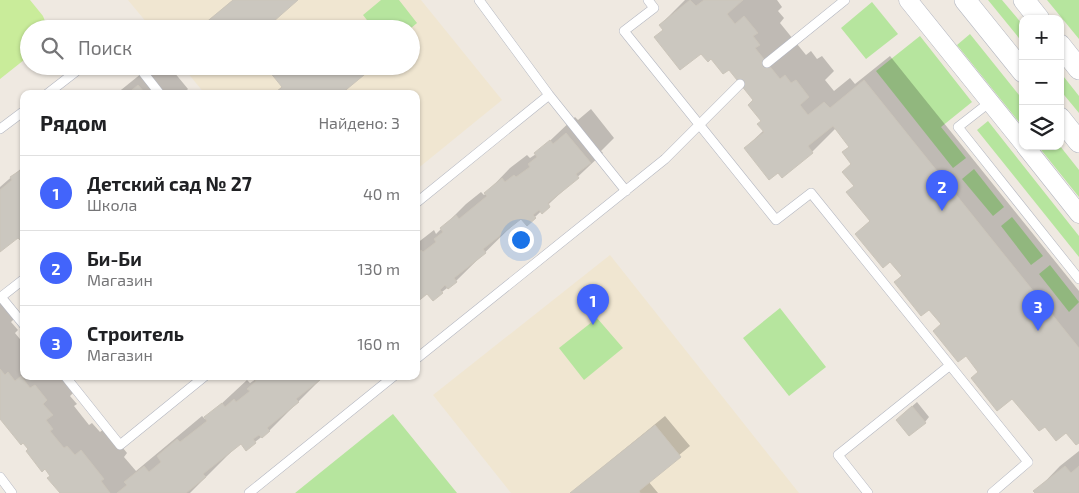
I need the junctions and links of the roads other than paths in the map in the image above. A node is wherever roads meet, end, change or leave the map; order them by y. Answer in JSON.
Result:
{"nodes":[{"id":1,"x":479,"y":0,"type":"edge"},
{"id":2,"x":648,"y":0,"type":"edge"},
{"id":3,"x":845,"y":0,"type":"edge"},
{"id":4,"x":908,"y":0,"type":"edge"},
{"id":5,"x":965,"y":0,"type":"edge"},
{"id":6,"x":1024,"y":0,"type":"edge"},
{"id":7,"x":1036,"y":15,"type":"edge"},
{"id":8,"x":1064,"y":50,"type":"edge"},
{"id":9,"x":766,"y":63,"type":"dead end"},
{"id":10,"x":1019,"y":67,"type":"edge"},
{"id":11,"x":1079,"y":69,"type":"edge"},
{"id":12,"x":71,"y":75,"type":"edge"},
{"id":13,"x":145,"y":75,"type":"edge"},
{"id":14,"x":740,"y":84,"type":"dead end"},
{"id":15,"x":52,"y":90,"type":"edge"},
{"id":16,"x":157,"y":90,"type":"edge"},
{"id":17,"x":549,"y":94,"type":"junction"},
{"id":18,"x":990,"y":102,"type":"junction"},
{"id":19,"x":20,"y":114,"type":"edge"},
{"id":20,"x":1064,"y":123,"type":"edge"},
{"id":21,"x":698,"y":124,"type":"junction"},
{"id":22,"x":0,"y":130,"type":"edge"},
{"id":23,"x":1019,"y":138,"type":"edge"},
{"id":24,"x":1079,"y":142,"type":"edge"},
{"id":25,"x":1028,"y":150,"type":"edge"},
{"id":26,"x":626,"y":190,"type":"junction"},
{"id":27,"x":420,"y":200,"type":"edge"},
{"id":28,"x":1079,"y":214,"type":"edge"},
{"id":29,"x":1079,"y":279,"type":"edge"},
{"id":30,"x":20,"y":282,"type":"edge"},
{"id":31,"x":20,"y":321,"type":"edge"},
{"id":32,"x":420,"y":356,"type":"edge"},
{"id":33,"x":949,"y":366,"type":"junction"},
{"id":34,"x":68,"y":380,"type":"edge"},
{"id":35,"x":200,"y":380,"type":"edge"},
{"id":36,"x":389,"y":380,"type":"edge"},
{"id":37,"x":0,"y":477,"type":"edge"},
{"id":38,"x":12,"y":493,"type":"edge"},
{"id":39,"x":249,"y":493,"type":"edge"},
{"id":40,"x":868,"y":493,"type":"edge"},
{"id":41,"x":992,"y":493,"type":"edge"}],
"edges":[{"from":1,"to":17,"type":"lane"},
{"from":2,"to":21,"type":"lane"},
{"from":3,"to":9,"type":"lane"},
{"from":4,"to":18,"type":"street"},
{"from":5,"to":10,"type":"street"},
{"from":6,"to":7,"type":"street"},
{"from":8,"to":11,"type":"street"},
{"from":12,"to":15,"type":"lane"},
{"from":13,"to":16,"type":"lane"},
{"from":14,"to":21,"type":"lane"},
{"from":17,"to":26,"type":"lane"},
{"from":17,"to":27,"type":"lane"},
{"from":18,"to":23,"type":"street"},
{"from":18,"to":29,"type":"lane"},
{"from":19,"to":22,"type":"lane"},
{"from":20,"to":24,"type":"street"},
{"from":21,"to":26,"type":"lane"},
{"from":21,"to":33,"type":"lane"},
{"from":25,"to":28,"type":"street"},
{"from":26,"to":32,"type":"lane"},
{"from":30,"to":31,"type":"lane"},
{"from":33,"to":40,"type":"lane"},
{"from":33,"to":41,"type":"lane"},
{"from":34,"to":35,"type":"lane"},
{"from":36,"to":39,"type":"lane"},
{"from":37,"to":38,"type":"lane"}]}
